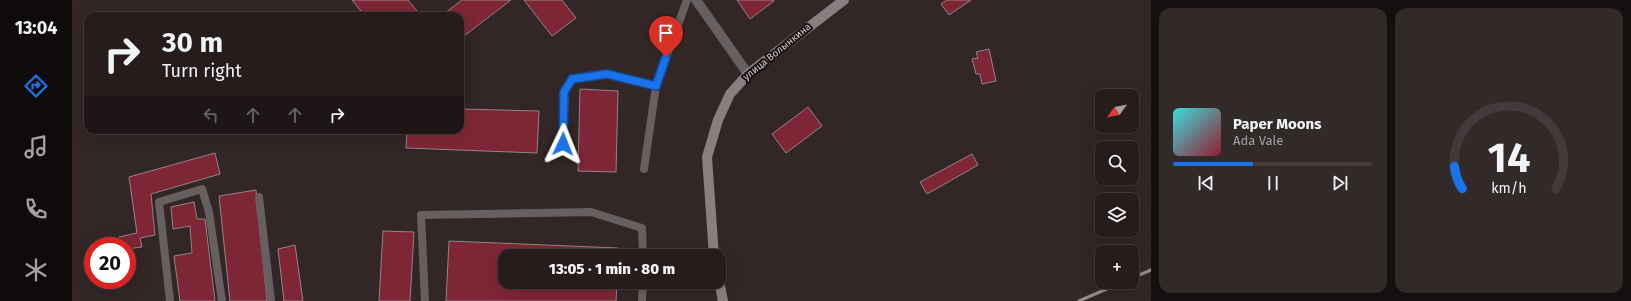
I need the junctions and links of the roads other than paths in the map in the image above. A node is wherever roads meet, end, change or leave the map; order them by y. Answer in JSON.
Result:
{"nodes":[{"id":1,"x":687,"y":0,"type":"edge"},
{"id":2,"x":696,"y":0,"type":"edge"},
{"id":3,"x":844,"y":0,"type":"edge"},
{"id":4,"x":748,"y":74,"type":"junction"},
{"id":5,"x":656,"y":86,"type":"junction"},
{"id":6,"x":563,"y":144,"type":"dead end"},
{"id":7,"x":644,"y":168,"type":"dead end"},
{"id":8,"x":259,"y":197,"type":"dead end"},
{"id":9,"x":643,"y":249,"type":"edge"},
{"id":10,"x":714,"y":249,"type":"edge"},
{"id":11,"x":643,"y":289,"type":"edge"},
{"id":12,"x":721,"y":289,"type":"edge"},
{"id":13,"x":170,"y":301,"type":"edge"},
{"id":14,"x":222,"y":301,"type":"edge"},
{"id":15,"x":271,"y":301,"type":"edge"},
{"id":16,"x":425,"y":301,"type":"edge"},
{"id":17,"x":642,"y":301,"type":"edge"},
{"id":18,"x":723,"y":301,"type":"edge"}],
"edges":[{"from":1,"to":5,"type":"lane"},
{"from":2,"to":4,"type":"street"},
{"from":3,"to":4,"type":"street","name":"улица Волынкина"},
{"from":4,"to":10,"type":"street","name":"улица Волынкина"},
{"from":5,"to":6,"type":"lane"},
{"from":5,"to":7,"type":"lane"},
{"from":8,"to":15,"type":"lane"},
{"from":9,"to":16,"type":"lane"},
{"from":11,"to":17,"type":"lane"},
{"from":12,"to":18,"type":"street"},
{"from":13,"to":14,"type":"lane"}]}
